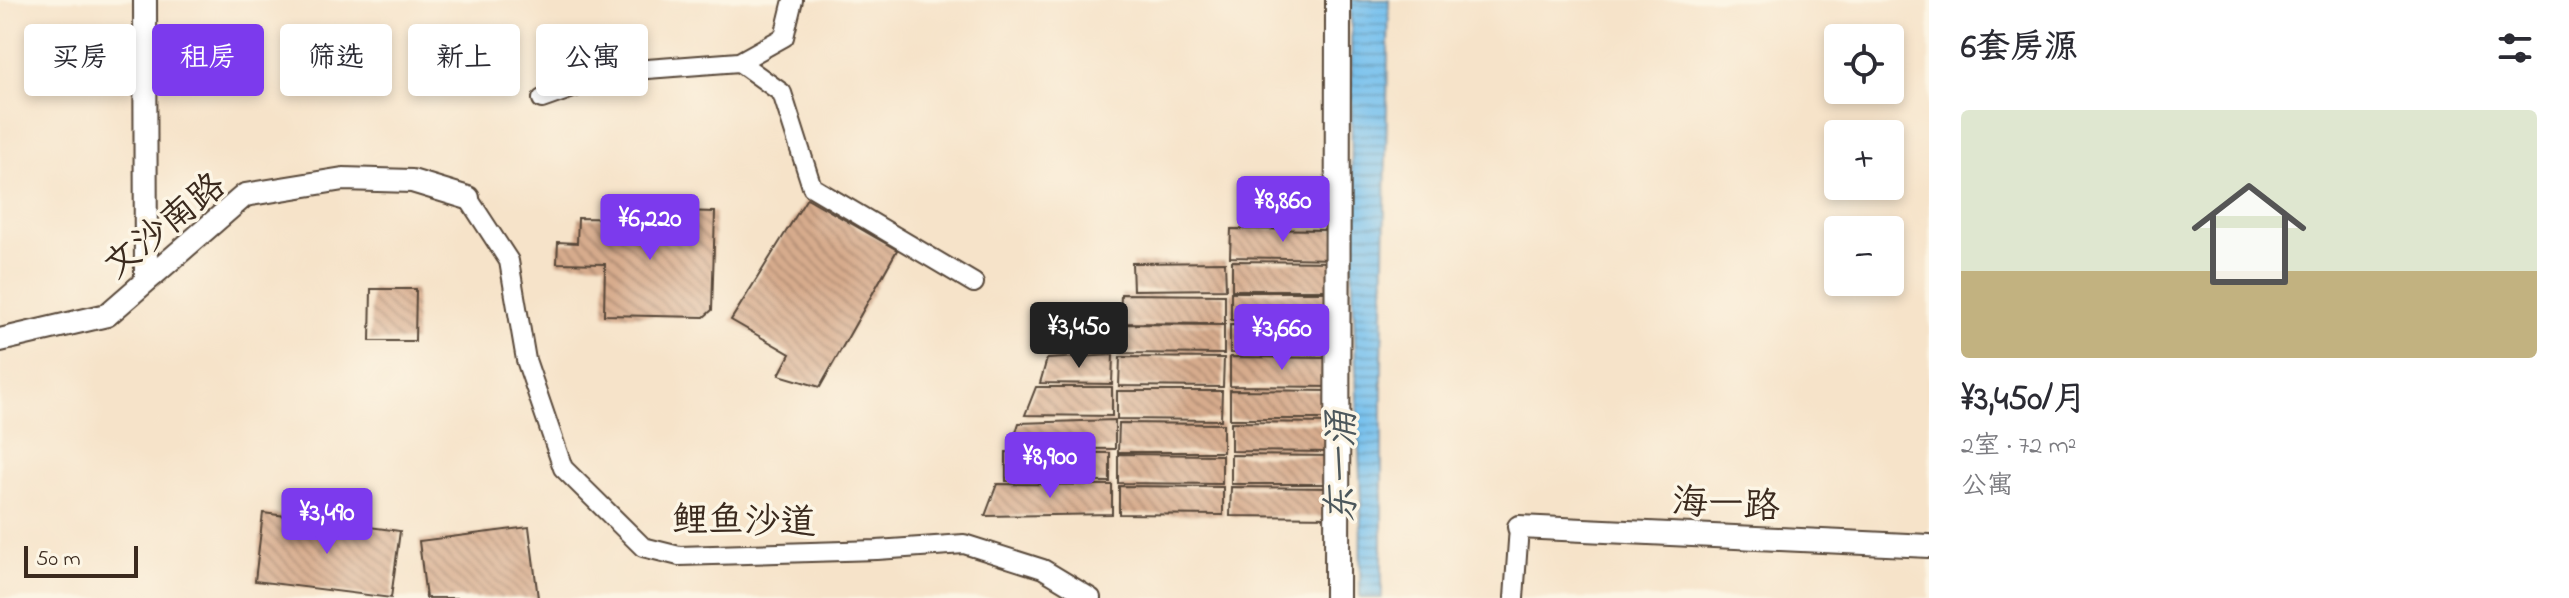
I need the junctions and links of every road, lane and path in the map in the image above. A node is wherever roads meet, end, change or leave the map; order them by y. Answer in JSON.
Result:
{"nodes":[{"id":1,"x":145,"y":0,"type":"edge"},
{"id":2,"x":793,"y":0,"type":"edge"},
{"id":3,"x":1338,"y":0,"type":"edge"},
{"id":4,"x":739,"y":62,"type":"junction"},
{"id":5,"x":542,"y":99,"type":"dead end"},
{"id":6,"x":468,"y":198,"type":"joint"},
{"id":7,"x":146,"y":280,"type":"junction"},
{"id":8,"x":974,"y":283,"type":"dead end"},
{"id":9,"x":0,"y":340,"type":"edge"},
{"id":10,"x":1519,"y":527,"type":"joint"},
{"id":11,"x":1929,"y":546,"type":"edge"},
{"id":12,"x":1091,"y":598,"type":"edge"},
{"id":13,"x":1337,"y":598,"type":"edge"},
{"id":14,"x":1514,"y":598,"type":"edge"}],
"edges":[{"from":1,"to":7,"type":"street"},
{"from":2,"to":4,"type":"street"},
{"from":3,"to":13,"type":"main road"},
{"from":4,"to":5,"type":"street"},
{"from":4,"to":8,"type":"street"},
{"from":6,"to":7,"type":"street","name":"文沙南路"},
{"from":6,"to":12,"type":"street","name":"鲤鱼沙道"},
{"from":7,"to":9,"type":"street","name":"文沙南路"},
{"from":10,"to":11,"type":"street","name":"海一路"},
{"from":10,"to":14,"type":"street"}]}
